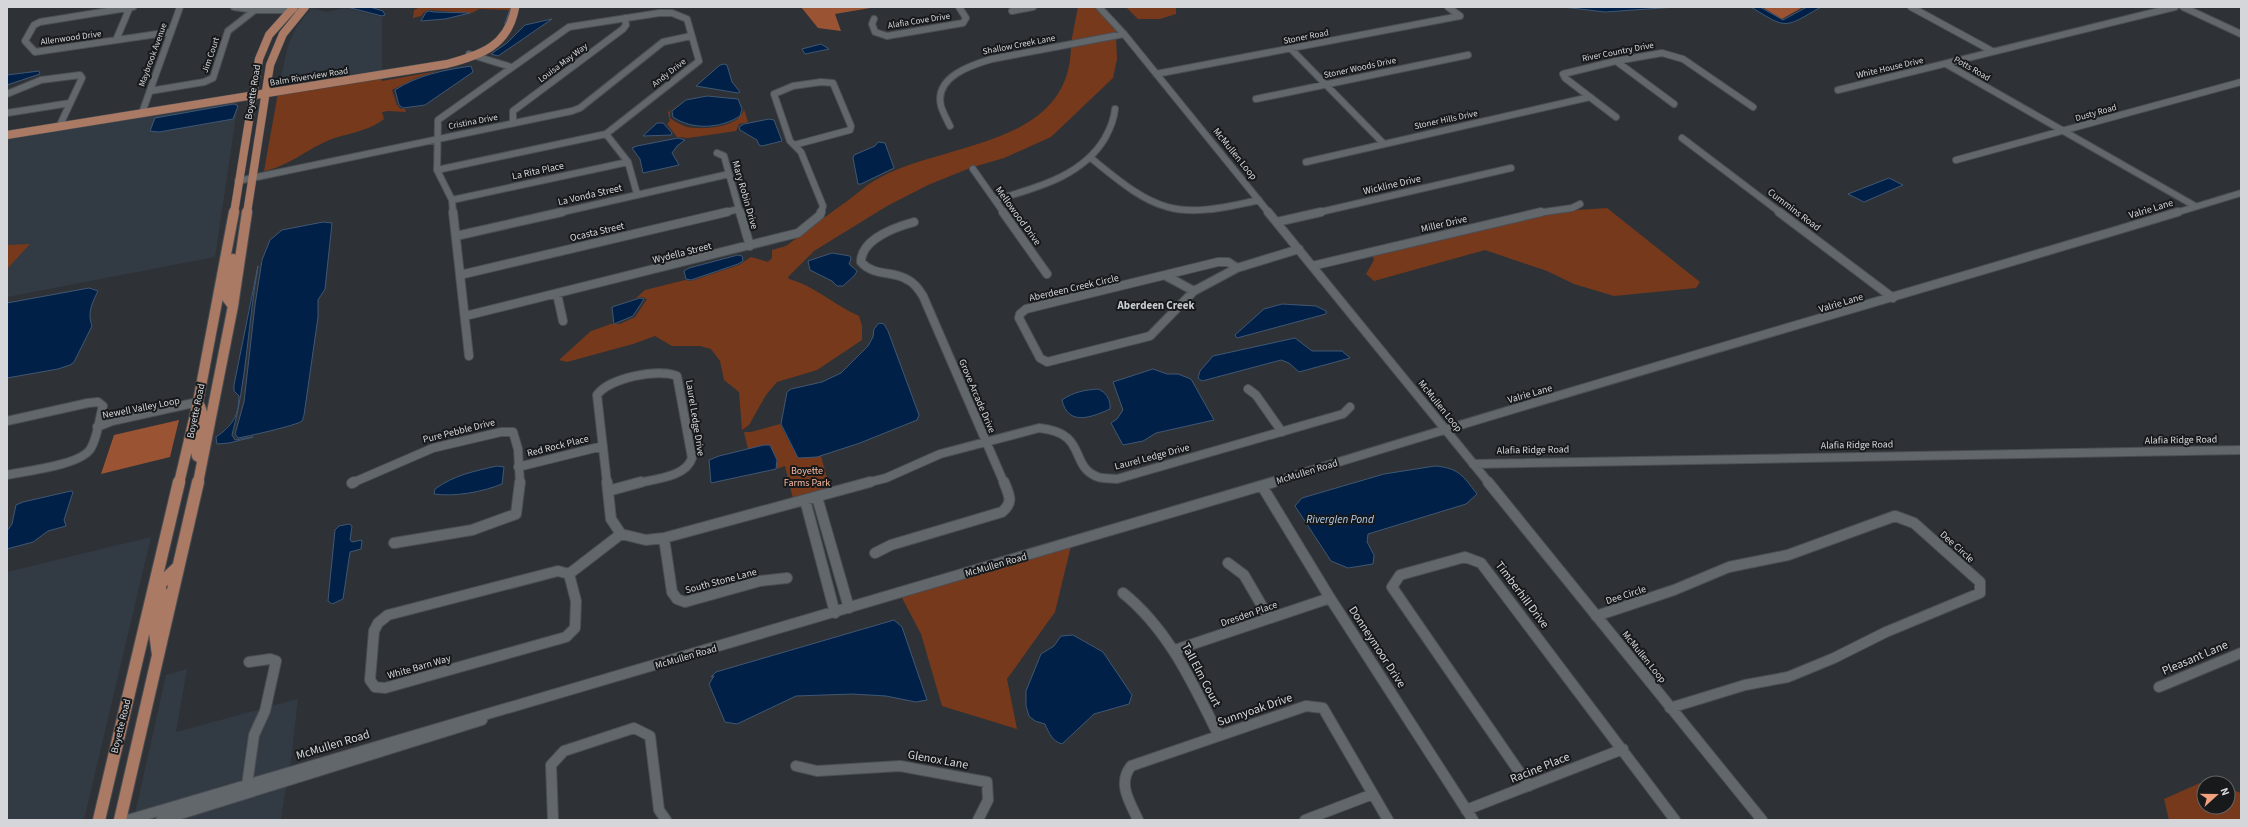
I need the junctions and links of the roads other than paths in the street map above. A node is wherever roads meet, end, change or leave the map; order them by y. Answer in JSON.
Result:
{"nodes":[{"id":1,"x":133,"y":7,"type":"edge"},
{"id":2,"x":180,"y":7,"type":"edge"},
{"id":3,"x":234,"y":7,"type":"edge"},
{"id":4,"x":959,"y":7,"type":"edge"},
{"id":5,"x":1033,"y":7,"type":"edge"},
{"id":6,"x":1099,"y":7,"type":"edge"},
{"id":7,"x":1448,"y":7,"type":"edge"},
{"id":8,"x":1911,"y":7,"type":"edge"},
{"id":9,"x":2174,"y":7,"type":"edge"},
{"id":10,"x":2183,"y":7,"type":"edge"},
{"id":11,"x":130,"y":8,"type":"edge"},
{"id":12,"x":303,"y":8,"type":"edge"},
{"id":13,"x":516,"y":8,"type":"edge"},
{"id":14,"x":292,"y":9,"type":"edge"},
{"id":15,"x":255,"y":10,"type":"junction"},
{"id":16,"x":1012,"y":11,"type":"dead end"},
{"id":17,"x":625,"y":18,"type":"junction"},
{"id":18,"x":874,"y":19,"type":"dead end"},
{"id":19,"x":171,"y":32,"type":"junction"},
{"id":20,"x":1124,"y":34,"type":"junction"},
{"id":21,"x":2241,"y":34,"type":"edge"},
{"id":22,"x":691,"y":36,"type":"junction"},
{"id":23,"x":116,"y":40,"type":"junction"},
{"id":24,"x":1291,"y":49,"type":"junction"},
{"id":25,"x":1992,"y":51,"type":"junction"},
{"id":26,"x":471,"y":55,"type":"junction"},
{"id":27,"x":1468,"y":55,"type":"dead end"},
{"id":28,"x":1616,"y":61,"type":"junction"},
{"id":29,"x":1946,"y":64,"type":"junction"},
{"id":30,"x":511,"y":67,"type":"junction"},
{"id":31,"x":1156,"y":74,"type":"junction"},
{"id":32,"x":2241,"y":82,"type":"edge"},
{"id":33,"x":1326,"y":85,"type":"junction"},
{"id":34,"x":1838,"y":90,"type":"dead end"},
{"id":35,"x":150,"y":91,"type":"junction"},
{"id":36,"x":265,"y":92,"type":"junction"},
{"id":37,"x":7,"y":94,"type":"edge"},
{"id":38,"x":253,"y":94,"type":"junction"},
{"id":39,"x":1590,"y":97,"type":"junction"},
{"id":40,"x":1256,"y":99,"type":"dead end"},
{"id":41,"x":70,"y":103,"type":"junction"},
{"id":42,"x":1674,"y":104,"type":"dead end"},
{"id":43,"x":1754,"y":107,"type":"dead end"},
{"id":44,"x":143,"y":110,"type":"junction"},
{"id":45,"x":1115,"y":110,"type":"dead end"},
{"id":46,"x":7,"y":113,"type":"edge"},
{"id":47,"x":1616,"y":117,"type":"dead end"},
{"id":48,"x":513,"y":123,"type":"junction"},
{"id":49,"x":60,"y":125,"type":"junction"},
{"id":50,"x":950,"y":126,"type":"dead end"},
{"id":51,"x":2063,"y":132,"type":"junction"},
{"id":52,"x":7,"y":134,"type":"edge"},
{"id":53,"x":606,"y":134,"type":"junction"},
{"id":54,"x":1682,"y":138,"type":"dead end"},
{"id":55,"x":437,"y":139,"type":"junction"},
{"id":56,"x":1383,"y":143,"type":"junction"},
{"id":57,"x":794,"y":145,"type":"junction"},
{"id":58,"x":717,"y":153,"type":"dead end"},
{"id":59,"x":1091,"y":158,"type":"junction"},
{"id":60,"x":1956,"y":160,"type":"dead end"},
{"id":61,"x":628,"y":162,"type":"junction"},
{"id":62,"x":1306,"y":162,"type":"dead end"},
{"id":63,"x":1511,"y":168,"type":"dead end"},
{"id":64,"x":973,"y":169,"type":"dead end"},
{"id":65,"x":437,"y":170,"type":"junction"},
{"id":66,"x":729,"y":174,"type":"junction"},
{"id":67,"x":253,"y":179,"type":"junction"},
{"id":68,"x":238,"y":181,"type":"junction"},
{"id":69,"x":2241,"y":193,"type":"edge"},
{"id":70,"x":637,"y":194,"type":"junction"},
{"id":71,"x":452,"y":200,"type":"junction"},
{"id":72,"x":995,"y":200,"type":"junction"},
{"id":73,"x":1259,"y":200,"type":"junction"},
{"id":74,"x":1580,"y":204,"type":"dead end"},
{"id":75,"x":2195,"y":206,"type":"junction"},
{"id":76,"x":739,"y":209,"type":"junction"},
{"id":77,"x":914,"y":222,"type":"dead end"},
{"id":78,"x":1277,"y":222,"type":"junction"},
{"id":79,"x":456,"y":236,"type":"junction"},
{"id":80,"x":230,"y":238,"type":"junction"},
{"id":81,"x":750,"y":246,"type":"junction"},
{"id":82,"x":1299,"y":249,"type":"junction"},
{"id":83,"x":1312,"y":266,"type":"junction"},
{"id":84,"x":1236,"y":268,"type":"junction"},
{"id":85,"x":1047,"y":274,"type":"dead end"},
{"id":86,"x":460,"y":275,"type":"junction"},
{"id":87,"x":1166,"y":276,"type":"junction"},
{"id":88,"x":1194,"y":291,"type":"junction"},
{"id":89,"x":557,"y":294,"type":"junction"},
{"id":90,"x":1893,"y":298,"type":"junction"},
{"id":91,"x":233,"y":306,"type":"junction"},
{"id":92,"x":465,"y":316,"type":"junction"},
{"id":93,"x":563,"y":320,"type":"dead end"},
{"id":94,"x":469,"y":356,"type":"dead end"},
{"id":95,"x":1248,"y":388,"type":"dead end"},
{"id":96,"x":198,"y":404,"type":"junction"},
{"id":97,"x":1350,"y":407,"type":"dead end"},
{"id":98,"x":7,"y":421,"type":"edge"},
{"id":99,"x":98,"y":427,"type":"junction"},
{"id":100,"x":1445,"y":430,"type":"junction"},
{"id":101,"x":1282,"y":432,"type":"junction"},
{"id":102,"x":986,"y":441,"type":"junction"},
{"id":103,"x":603,"y":446,"type":"junction"},
{"id":104,"x":2241,"y":450,"type":"edge"},
{"id":105,"x":202,"y":459,"type":"junction"},
{"id":106,"x":1473,"y":464,"type":"junction"},
{"id":107,"x":518,"y":466,"type":"junction"},
{"id":108,"x":7,"y":475,"type":"edge"},
{"id":109,"x":352,"y":483,"type":"dead end"},
{"id":110,"x":1262,"y":486,"type":"junction"},
{"id":111,"x":608,"y":491,"type":"junction"},
{"id":112,"x":817,"y":496,"type":"junction"},
{"id":113,"x":805,"y":500,"type":"junction"},
{"id":114,"x":621,"y":534,"type":"junction"},
{"id":115,"x":664,"y":538,"type":"junction"},
{"id":116,"x":394,"y":543,"type":"dead end"},
{"id":117,"x":875,"y":553,"type":"dead end"},
{"id":118,"x":1228,"y":563,"type":"dead end"},
{"id":119,"x":178,"y":566,"type":"junction"},
{"id":120,"x":569,"y":574,"type":"junction"},
{"id":121,"x":787,"y":578,"type":"dead end"},
{"id":122,"x":155,"y":588,"type":"junction"},
{"id":123,"x":1123,"y":593,"type":"dead end"},
{"id":124,"x":1330,"y":598,"type":"junction"},
{"id":125,"x":849,"y":608,"type":"junction"},
{"id":126,"x":836,"y":613,"type":"junction"},
{"id":127,"x":1596,"y":616,"type":"junction"},
{"id":128,"x":1269,"y":618,"type":"junction"},
{"id":129,"x":1175,"y":650,"type":"junction"},
{"id":130,"x":2241,"y":653,"type":"edge"},
{"id":131,"x":158,"y":656,"type":"junction"},
{"id":132,"x":249,"y":662,"type":"dead end"},
{"id":133,"x":2160,"y":687,"type":"dead end"},
{"id":134,"x":1670,"y":708,"type":"junction"},
{"id":135,"x":455,"y":726,"type":"junction"},
{"id":136,"x":1219,"y":736,"type":"junction"},
{"id":137,"x":1623,"y":749,"type":"junction"},
{"id":138,"x":796,"y":766,"type":"dead end"},
{"id":139,"x":247,"y":785,"type":"junction"},
{"id":140,"x":1529,"y":786,"type":"junction"},
{"id":141,"x":1373,"y":794,"type":"junction"},
{"id":142,"x":1466,"y":810,"type":"junction"},
{"id":143,"x":99,"y":820,"type":"edge"},
{"id":144,"x":120,"y":820,"type":"edge"},
{"id":145,"x":128,"y":820,"type":"edge"},
{"id":146,"x":161,"y":820,"type":"edge"},
{"id":147,"x":553,"y":820,"type":"edge"},
{"id":148,"x":666,"y":820,"type":"edge"},
{"id":149,"x":978,"y":820,"type":"edge"},
{"id":150,"x":1138,"y":820,"type":"edge"},
{"id":151,"x":1305,"y":820,"type":"edge"},
{"id":152,"x":1388,"y":820,"type":"edge"},
{"id":153,"x":1473,"y":820,"type":"edge"},
{"id":154,"x":1675,"y":820,"type":"edge"},
{"id":155,"x":1762,"y":820,"type":"edge"}],
"edges":[{"from":1,"to":11,"type":"street","name":"Allenwood Drive"},
{"from":2,"to":19,"type":"street","name":"Maybrook Avenue"},
{"from":3,"to":15,"type":"street"},
{"from":4,"to":18,"type":"street","name":"Alafia Cove Drive"},
{"from":5,"to":16,"type":"street"},
{"from":6,"to":20,"type":"street","name":"McMullen Loop"},
{"from":7,"to":24,"type":"street","name":"Stoner Road"},
{"from":8,"to":25,"type":"street"},
{"from":9,"to":25,"type":"street","name":"Potts Road"},
{"from":10,"to":21,"type":"street"},
{"from":11,"to":23,"type":"street"},
{"from":11,"to":23,"type":"street","name":"Allenwood Drive"},
{"from":12,"to":14,"type":"street"},
{"from":12,"to":36,"type":"main road","name":"Boyette Road"},
{"from":13,"to":26,"type":"main road","name":"Balm Riverview Road"},
{"from":14,"to":15,"type":"street"},
{"from":14,"to":38,"type":"main road","name":"Boyette Road"},
{"from":15,"to":35,"type":"street","name":"Jim Court"},
{"from":17,"to":22,"type":"street","name":"Andy Drive"},
{"from":17,"to":30,"type":"street","name":"Andy Drive"},
{"from":17,"to":48,"type":"street","name":"Louisa May Way"},
{"from":19,"to":23,"type":"street","name":"Allenwood Drive"},
{"from":19,"to":35,"type":"street","name":"Maybrook Avenue"},
{"from":20,"to":31,"type":"street","name":"McMullen Loop"},
{"from":20,"to":50,"type":"street","name":"Shallow Creek Lane"},
{"from":22,"to":48,"type":"street","name":"Cristina Drive"},
{"from":22,"to":53,"type":"street","name":"Andy Drive"},
{"from":24,"to":31,"type":"street","name":"Stoner Road"},
{"from":24,"to":33,"type":"street"},
{"from":25,"to":29,"type":"street","name":"Potts Road"},
{"from":26,"to":30,"type":"street"},
{"from":26,"to":36,"type":"main road","name":"Balm Riverview Road"},
{"from":27,"to":33,"type":"street","name":"Stoner Woods Drive"},
{"from":28,"to":39,"type":"street","name":"River Country Drive"},
{"from":28,"to":42,"type":"street"},
{"from":28,"to":43,"type":"street","name":"River Country Drive"},
{"from":29,"to":34,"type":"street","name":"White House Drive"},
{"from":29,"to":51,"type":"street","name":"Potts Road"},
{"from":30,"to":55,"type":"street","name":"Andy Drive"},
{"from":31,"to":73,"type":"street","name":"McMullen Loop"},
{"from":32,"to":51,"type":"street","name":"Dusty Road"},
{"from":33,"to":40,"type":"street","name":"Stoner Woods Drive"},
{"from":33,"to":56,"type":"street"},
{"from":35,"to":44,"type":"street","name":"Maybrook Avenue"},
{"from":36,"to":38,"type":"main road","name":"Balm Riverview Road"},
{"from":36,"to":67,"type":"main road","name":"Boyette Road"},
{"from":37,"to":41,"type":"street"},
{"from":38,"to":44,"type":"main road","name":"Balm Riverview Road"},
{"from":38,"to":49,"type":"main road","name":"Balm Riverview Road"},
{"from":38,"to":68,"type":"main road","name":"Boyette Road"},
{"from":39,"to":47,"type":"street","name":"River Country Drive"},
{"from":39,"to":56,"type":"street","name":"Stoner Hills Drive"},
{"from":41,"to":46,"type":"street"},
{"from":41,"to":49,"type":"street"},
{"from":44,"to":49,"type":"main road","name":"Balm Riverview Road"},
{"from":45,"to":59,"type":"street"},
{"from":48,"to":55,"type":"street","name":"Cristina Drive"},
{"from":49,"to":52,"type":"main road","name":"Balm Riverview Road"},
{"from":51,"to":60,"type":"street","name":"Dusty Road"},
{"from":51,"to":75,"type":"street","name":"Potts Road"},
{"from":53,"to":61,"type":"street"},
{"from":53,"to":65,"type":"street","name":"Andy Drive"},
{"from":54,"to":90,"type":"street","name":"Cummins Road"},
{"from":55,"to":65,"type":"street","name":"Andy Drive"},
{"from":55,"to":67,"type":"street","name":"Cristina Drive"},
{"from":56,"to":62,"type":"street","name":"Stoner Hills Drive"},
{"from":57,"to":57,"type":"street","name":"Wydella Street"},
{"from":57,"to":81,"type":"street","name":"Wydella Street"},
{"from":58,"to":66,"type":"street","name":"Mary Robin Drive"},
{"from":59,"to":72,"type":"street"},
{"from":59,"to":73,"type":"street"},
{"from":61,"to":70,"type":"street"},
{"from":61,"to":71,"type":"street","name":"La Rita Place"},
{"from":63,"to":78,"type":"street","name":"Wickline Drive"},
{"from":64,"to":72,"type":"street","name":"Mellowood Drive"},
{"from":65,"to":71,"type":"street","name":"Andy Drive"},
{"from":66,"to":70,"type":"street","name":"La Vonda Street"},
{"from":66,"to":76,"type":"street","name":"Mary Robin Drive"},
{"from":67,"to":68,"type":"street","name":"Cristina Drive"},
{"from":67,"to":91,"type":"main road","name":"Boyette Road"},
{"from":68,"to":80,"type":"main road","name":"Boyette Road"},
{"from":69,"to":75,"type":"street","name":"Valrie Lane"},
{"from":70,"to":79,"type":"street","name":"La Vonda Street"},
{"from":71,"to":79,"type":"street","name":"Andy Drive"},
{"from":72,"to":85,"type":"street","name":"Mellowood Drive"},
{"from":73,"to":78,"type":"street","name":"McMullen Loop"},
{"from":74,"to":83,"type":"street","name":"Miller Drive"},
{"from":75,"to":90,"type":"street","name":"Valrie Lane"},
{"from":76,"to":81,"type":"street","name":"Mary Robin Drive"},
{"from":76,"to":86,"type":"street","name":"Ocasta Street"},
{"from":77,"to":102,"type":"street","name":"Grove Arcade Drive"},
{"from":78,"to":82,"type":"street","name":"McMullen Loop"},
{"from":79,"to":86,"type":"street","name":"Andy Drive"},
{"from":80,"to":91,"type":"main road"},
{"from":80,"to":96,"type":"main road","name":"Boyette Road"},
{"from":81,"to":89,"type":"street","name":"Wydella Street"},
{"from":82,"to":83,"type":"street","name":"McMullen Loop"},
{"from":82,"to":84,"type":"street","name":"Aberdeen Creek Circle"},
{"from":83,"to":100,"type":"street","name":"McMullen Loop"},
{"from":84,"to":87,"type":"street","name":"Aberdeen Creek Circle"},
{"from":84,"to":88,"type":"street","name":"Aberdeen Creek Circle"},
{"from":86,"to":92,"type":"street","name":"Andy Drive"},
{"from":87,"to":88,"type":"street"},
{"from":87,"to":88,"type":"street","name":"Aberdeen Creek Circle"},
{"from":89,"to":92,"type":"street","name":"Wydella Street"},
{"from":89,"to":93,"type":"street"},
{"from":90,"to":100,"type":"street","name":"Valrie Lane"},
{"from":91,"to":105,"type":"main road","name":"Boyette Road"},
{"from":92,"to":94,"type":"street","name":"Andy Drive"},
{"from":95,"to":101,"type":"street"},
{"from":96,"to":99,"type":"street","name":"Newell Valley Loop"},
{"from":96,"to":105,"type":"main road"},
{"from":96,"to":122,"type":"main road","name":"Boyette Road"},
{"from":97,"to":101,"type":"street","name":"Laurel Ledge Drive"},
{"from":98,"to":99,"type":"street"},
{"from":99,"to":108,"type":"street"},
{"from":100,"to":106,"type":"street","name":"McMullen Loop"},
{"from":100,"to":110,"type":"street","name":"McMullen Road"},
{"from":101,"to":102,"type":"street","name":"Laurel Ledge Drive"},
{"from":102,"to":112,"type":"street","name":"Laurel Ledge Drive"},
{"from":102,"to":117,"type":"street","name":"Grove Arcade Drive"},
{"from":103,"to":107,"type":"street","name":"Red Rock Place"},
{"from":103,"to":111,"type":"street","name":"Laurel Ledge Drive"},
{"from":103,"to":111,"type":"street","name":"Laurel Ledge Drive"},
{"from":104,"to":106,"type":"street","name":"Alafia Ridge Road"},
{"from":105,"to":119,"type":"main road","name":"Boyette Road"},
{"from":106,"to":127,"type":"street","name":"McMullen Loop"},
{"from":107,"to":109,"type":"street","name":"Pure Pebble Drive"},
{"from":107,"to":116,"type":"street","name":"Pure Pebble Drive"},
{"from":110,"to":124,"type":"street","name":"Donneymoor Drive"},
{"from":110,"to":125,"type":"street","name":"McMullen Road"},
{"from":111,"to":114,"type":"street","name":"Laurel Ledge Drive"},
{"from":112,"to":113,"type":"street","name":"Laurel Ledge Drive"},
{"from":112,"to":125,"type":"street"},
{"from":113,"to":115,"type":"street","name":"Laurel Ledge Drive"},
{"from":113,"to":126,"type":"street"},
{"from":114,"to":115,"type":"street","name":"Laurel Ledge Drive"},
{"from":114,"to":120,"type":"street"},
{"from":115,"to":121,"type":"street","name":"South Stone Lane"},
{"from":118,"to":128,"type":"street"},
{"from":119,"to":122,"type":"main road"},
{"from":119,"to":131,"type":"main road","name":"Boyette Road"},
{"from":120,"to":120,"type":"street","name":"White Barn Way"},
{"from":122,"to":131,"type":"main road"},
{"from":122,"to":143,"type":"main road","name":"Boyette Road"},
{"from":123,"to":129,"type":"street","name":"Tall Elm Court"},
{"from":124,"to":128,"type":"street","name":"Dresden Place"},
{"from":124,"to":142,"type":"street","name":"Donneymoor Drive"},
{"from":125,"to":126,"type":"street","name":"McMullen Road"},
{"from":126,"to":135,"type":"street","name":"McMullen Road"},
{"from":127,"to":134,"type":"street","name":"McMullen Loop"},
{"from":127,"to":134,"type":"street","name":"Dee Circle"},
{"from":128,"to":129,"type":"street","name":"Dresden Place"},
{"from":129,"to":136,"type":"street","name":"Tall Elm Court"},
{"from":130,"to":133,"type":"street","name":"Pleasant Lane"},
{"from":131,"to":144,"type":"main road","name":"Boyette Road"},
{"from":132,"to":139,"type":"street"},
{"from":134,"to":155,"type":"street","name":"McMullen Loop"},
{"from":135,"to":139,"type":"street","name":"McMullen Road"},
{"from":135,"to":146,"type":"street","name":"McMullen Road"},
{"from":136,"to":141,"type":"street","name":"Sunnyoak Drive"},
{"from":136,"to":150,"type":"street","name":"Sunnyoak Drive"},
{"from":137,"to":140,"type":"street","name":"Racine Place"},
{"from":137,"to":140,"type":"street","name":"Timberhill Drive"},
{"from":137,"to":154,"type":"street","name":"Timberhill Drive"},
{"from":138,"to":149,"type":"street","name":"Glenox Lane"},
{"from":139,"to":145,"type":"street","name":"McMullen Road"},
{"from":140,"to":142,"type":"street","name":"Racine Place"},
{"from":141,"to":151,"type":"street"},
{"from":141,"to":152,"type":"street","name":"Sunnyoak Drive"},
{"from":142,"to":153,"type":"street","name":"Donneymoor Drive"},
{"from":147,"to":148,"type":"street"}]}
